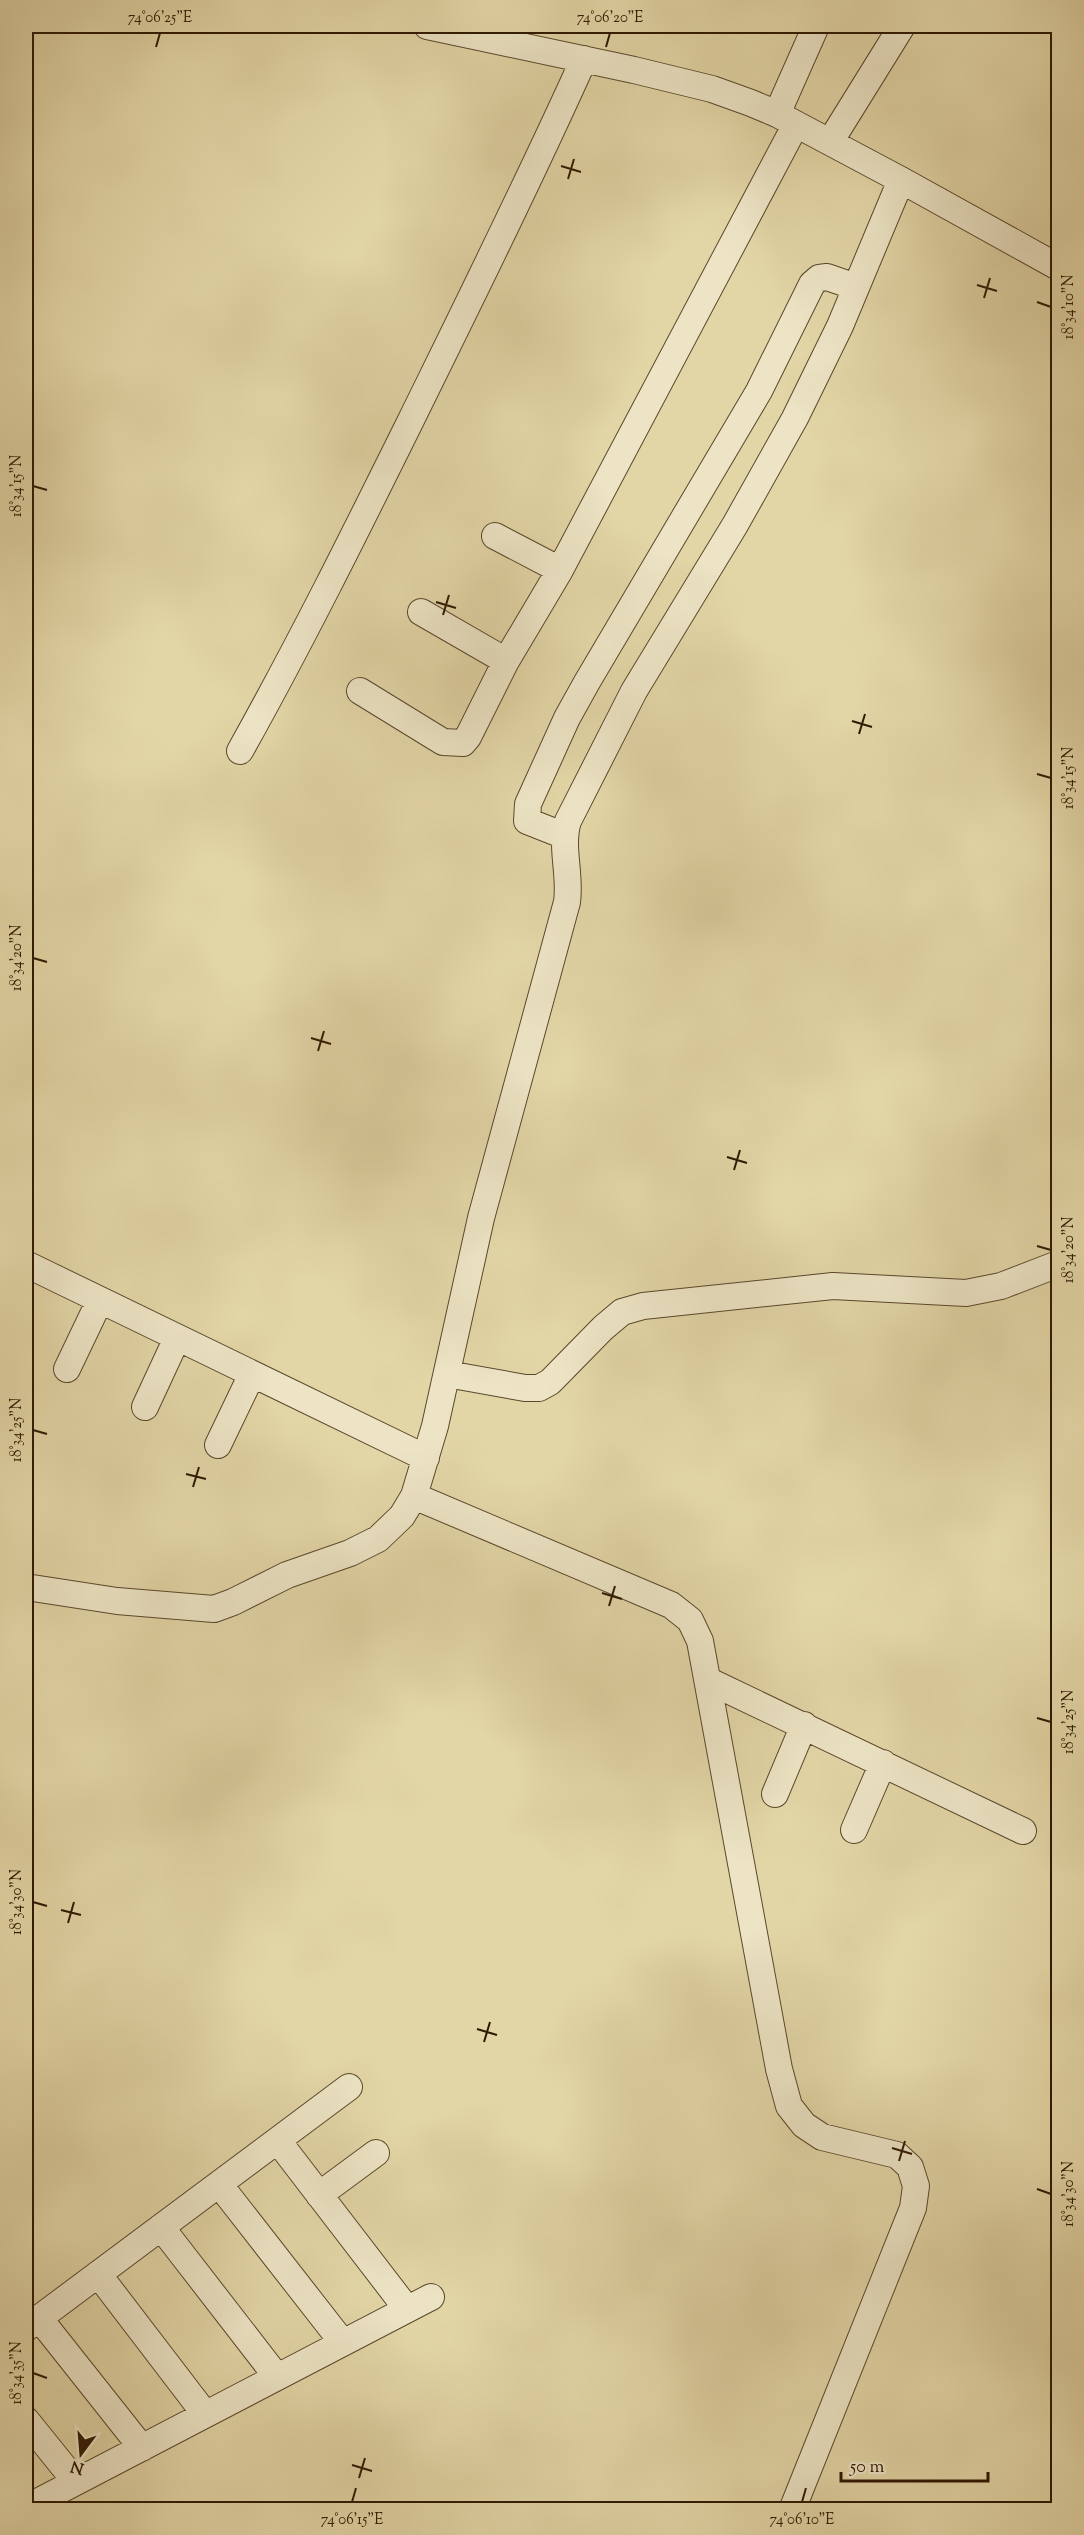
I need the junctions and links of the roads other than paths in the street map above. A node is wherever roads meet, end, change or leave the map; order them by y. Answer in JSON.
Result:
{"nodes":[{"id":1,"x":427,"y":26,"type":"edge"},
{"id":2,"x":816,"y":26,"type":"edge"},
{"id":3,"x":902,"y":26,"type":"edge"},
{"id":4,"x":584,"y":59,"type":"junction"},
{"id":5,"x":786,"y":119,"type":"junction"},
{"id":6,"x":830,"y":142,"type":"junction"},
{"id":7,"x":901,"y":180,"type":"junction"},
{"id":8,"x":1059,"y":267,"type":"edge"},
{"id":9,"x":856,"y":287,"type":"junction"},
{"id":10,"x":495,"y":536,"type":"dead end"},
{"id":11,"x":560,"y":570,"type":"junction"},
{"id":12,"x":421,"y":612,"type":"dead end"},
{"id":13,"x":506,"y":661,"type":"junction"},
{"id":14,"x":360,"y":691,"type":"dead end"},
{"id":15,"x":240,"y":751,"type":"dead end"},
{"id":16,"x":565,"y":836,"type":"junction"},
{"id":17,"x":26,"y":1264,"type":"edge"},
{"id":18,"x":1059,"y":1264,"type":"edge"},
{"id":19,"x":100,"y":1300,"type":"junction"},
{"id":20,"x":177,"y":1338,"type":"junction"},
{"id":21,"x":67,"y":1369,"type":"dead end"},
{"id":22,"x":252,"y":1374,"type":"junction"},
{"id":23,"x":447,"y":1374,"type":"junction"},
{"id":24,"x":145,"y":1407,"type":"dead end"},
{"id":25,"x":218,"y":1445,"type":"dead end"},
{"id":26,"x":426,"y":1458,"type":"junction"},
{"id":27,"x":414,"y":1496,"type":"junction"},
{"id":28,"x":26,"y":1587,"type":"edge"},
{"id":29,"x":709,"y":1681,"type":"junction"},
{"id":30,"x":804,"y":1725,"type":"junction"},
{"id":31,"x":883,"y":1763,"type":"junction"},
{"id":32,"x":775,"y":1794,"type":"dead end"},
{"id":33,"x":854,"y":1830,"type":"dead end"},
{"id":34,"x":1023,"y":1831,"type":"dead end"},
{"id":35,"x":349,"y":2087,"type":"dead end"},
{"id":36,"x":278,"y":2140,"type":"junction"},
{"id":37,"x":376,"y":2153,"type":"dead end"},
{"id":38,"x":219,"y":2184,"type":"junction"},
{"id":39,"x":319,"y":2195,"type":"junction"},
{"id":40,"x":161,"y":2227,"type":"junction"},
{"id":41,"x":98,"y":2274,"type":"junction"},
{"id":42,"x":431,"y":2297,"type":"dead end"},
{"id":43,"x":407,"y":2309,"type":"junction"},
{"id":44,"x":32,"y":2323,"type":"edge"},
{"id":45,"x":343,"y":2343,"type":"junction"},
{"id":46,"x":277,"y":2377,"type":"junction"},
{"id":47,"x":206,"y":2414,"type":"junction"},
{"id":48,"x":26,"y":2420,"type":"edge"},
{"id":49,"x":142,"y":2448,"type":"junction"},
{"id":50,"x":76,"y":2482,"type":"junction"},
{"id":51,"x":26,"y":2508,"type":"edge"},
{"id":52,"x":792,"y":2510,"type":"edge"}],
"edges":[{"from":1,"to":4,"type":"street"},
{"from":2,"to":5,"type":"street"},
{"from":3,"to":6,"type":"street"},
{"from":4,"to":5,"type":"street"},
{"from":4,"to":15,"type":"street"},
{"from":5,"to":6,"type":"street"},
{"from":5,"to":11,"type":"street"},
{"from":6,"to":7,"type":"street"},
{"from":7,"to":8,"type":"street"},
{"from":7,"to":9,"type":"street"},
{"from":9,"to":16,"type":"street"},
{"from":9,"to":16,"type":"street"},
{"from":10,"to":11,"type":"street"},
{"from":11,"to":13,"type":"street"},
{"from":12,"to":13,"type":"street"},
{"from":13,"to":14,"type":"street"},
{"from":16,"to":23,"type":"street"},
{"from":17,"to":19,"type":"street"},
{"from":18,"to":23,"type":"street"},
{"from":19,"to":20,"type":"street"},
{"from":19,"to":21,"type":"street"},
{"from":20,"to":22,"type":"street"},
{"from":20,"to":24,"type":"street"},
{"from":22,"to":25,"type":"street"},
{"from":22,"to":26,"type":"street"},
{"from":23,"to":26,"type":"street"},
{"from":26,"to":27,"type":"street"},
{"from":27,"to":28,"type":"street"},
{"from":27,"to":29,"type":"street"},
{"from":29,"to":30,"type":"street"},
{"from":29,"to":52,"type":"street"},
{"from":30,"to":31,"type":"street"},
{"from":30,"to":32,"type":"street"},
{"from":31,"to":33,"type":"street"},
{"from":31,"to":34,"type":"street"},
{"from":35,"to":36,"type":"street"},
{"from":36,"to":38,"type":"street"},
{"from":36,"to":39,"type":"street"},
{"from":37,"to":39,"type":"street"},
{"from":38,"to":40,"type":"street"},
{"from":38,"to":45,"type":"street"},
{"from":39,"to":43,"type":"street"},
{"from":40,"to":41,"type":"street"},
{"from":40,"to":46,"type":"street"},
{"from":41,"to":44,"type":"street"},
{"from":41,"to":47,"type":"street"},
{"from":42,"to":43,"type":"street"},
{"from":43,"to":45,"type":"street"},
{"from":44,"to":49,"type":"street"},
{"from":45,"to":46,"type":"street"},
{"from":46,"to":47,"type":"street"},
{"from":47,"to":49,"type":"street"},
{"from":48,"to":50,"type":"street"},
{"from":49,"to":50,"type":"street"},
{"from":50,"to":51,"type":"street"}]}
